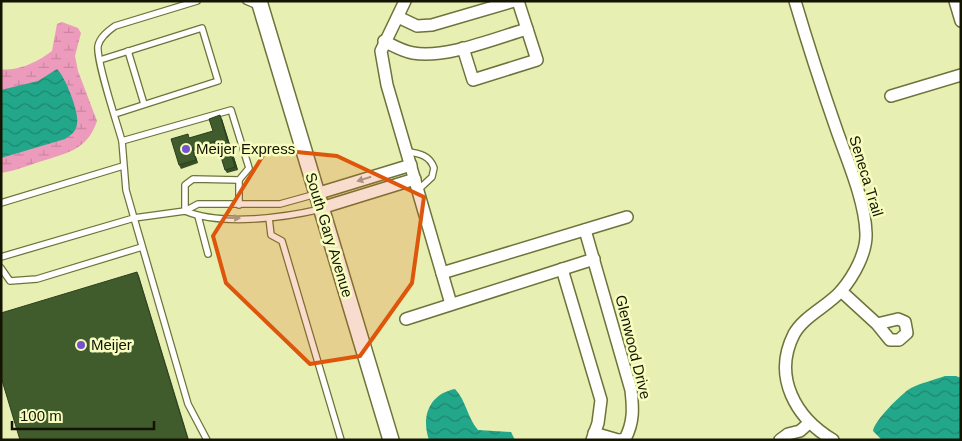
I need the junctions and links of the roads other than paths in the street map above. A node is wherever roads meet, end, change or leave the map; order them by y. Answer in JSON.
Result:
{"nodes":[{"id":1,"x":197,"y":1,"type":"edge"},
{"id":2,"x":246,"y":1,"type":"edge"},
{"id":3,"x":405,"y":1,"type":"edge"},
{"id":4,"x":514,"y":1,"type":"edge"},
{"id":5,"x":518,"y":1,"type":"edge"},
{"id":6,"x":795,"y":1,"type":"edge"},
{"id":7,"x":955,"y":1,"type":"edge"},
{"id":8,"x":259,"y":4,"type":"edge"},
{"id":9,"x":398,"y":17,"type":"junction"},
{"id":10,"x":961,"y":21,"type":"edge"},
{"id":11,"x":527,"y":29,"type":"junction"},
{"id":12,"x":384,"y":40,"type":"junction"},
{"id":13,"x":463,"y":48,"type":"junction"},
{"id":14,"x":128,"y":51,"type":"junction"},
{"id":15,"x":100,"y":60,"type":"junction"},
{"id":16,"x":961,"y":75,"type":"edge"},
{"id":17,"x":891,"y":96,"type":"dead end"},
{"id":18,"x":144,"y":104,"type":"junction"},
{"id":19,"x":115,"y":114,"type":"junction"},
{"id":20,"x":122,"y":141,"type":"junction"},
{"id":21,"x":407,"y":152,"type":"junction"},
{"id":22,"x":411,"y":164,"type":"junction"},
{"id":23,"x":123,"y":166,"type":"junction"},
{"id":24,"x":240,"y":180,"type":"junction"},
{"id":25,"x":417,"y":185,"type":"junction"},
{"id":26,"x":316,"y":194,"type":"junction"},
{"id":27,"x":1,"y":203,"type":"edge"},
{"id":28,"x":240,"y":205,"type":"junction"},
{"id":29,"x":321,"y":208,"type":"junction"},
{"id":30,"x":185,"y":211,"type":"junction"},
{"id":31,"x":198,"y":216,"type":"junction"},
{"id":32,"x":627,"y":217,"type":"dead end"},
{"id":33,"x":134,"y":218,"type":"junction"},
{"id":34,"x":268,"y":218,"type":"junction"},
{"id":35,"x":585,"y":230,"type":"junction"},
{"id":36,"x":142,"y":247,"type":"junction"},
{"id":37,"x":208,"y":254,"type":"dead end"},
{"id":38,"x":1,"y":257,"type":"edge"},
{"id":39,"x":594,"y":259,"type":"junction"},
{"id":40,"x":1,"y":268,"type":"edge"},
{"id":41,"x":562,"y":269,"type":"junction"},
{"id":42,"x":442,"y":273,"type":"junction"},
{"id":43,"x":841,"y":291,"type":"junction"},
{"id":44,"x":452,"y":304,"type":"junction"},
{"id":45,"x":406,"y":319,"type":"dead end"},
{"id":46,"x":877,"y":324,"type":"dead end"},
{"id":47,"x":809,"y":423,"type":"junction"},
{"id":48,"x":593,"y":436,"type":"edge"},
{"id":49,"x":798,"y":436,"type":"edge"},
{"id":50,"x":207,"y":440,"type":"edge"},
{"id":51,"x":342,"y":440,"type":"edge"},
{"id":52,"x":391,"y":440,"type":"edge"},
{"id":53,"x":619,"y":440,"type":"edge"},
{"id":54,"x":780,"y":440,"type":"edge"},
{"id":55,"x":833,"y":440,"type":"edge"}],
"edges":[{"from":1,"to":15,"type":"lane"},
{"from":2,"to":8,"type":"lane"},
{"from":3,"to":9,"type":"street"},
{"from":4,"to":9,"type":"street"},
{"from":5,"to":11,"type":"street"},
{"from":6,"to":43,"type":"street","name":"Seneca Trail"},
{"from":7,"to":10,"type":"street"},
{"from":8,"to":26,"type":"main road","name":"South Gary Avenue"},
{"from":9,"to":12,"type":"street"},
{"from":11,"to":13,"type":"street"},
{"from":11,"to":13,"type":"street"},
{"from":12,"to":13,"type":"street"},
{"from":12,"to":21,"type":"street"},
{"from":14,"to":15,"type":"lane"},
{"from":14,"to":18,"type":"lane"},
{"from":14,"to":18,"type":"lane"},
{"from":15,"to":19,"type":"lane"},
{"from":16,"to":17,"type":"street"},
{"from":18,"to":19,"type":"lane"},
{"from":19,"to":20,"type":"lane"},
{"from":20,"to":23,"type":"lane"},
{"from":20,"to":24,"type":"lane"},
{"from":21,"to":22,"type":"street"},
{"from":21,"to":25,"type":"lane"},
{"from":22,"to":25,"type":"street"},
{"from":22,"to":26,"type":"street","one_way":true},
{"from":23,"to":27,"type":"lane"},
{"from":23,"to":33,"type":"lane"},
{"from":24,"to":28,"type":"lane"},
{"from":24,"to":30,"type":"lane"},
{"from":25,"to":29,"type":"street"},
{"from":25,"to":42,"type":"street"},
{"from":26,"to":28,"type":"lane"},
{"from":26,"to":29,"type":"main road","name":"South Gary Avenue"},
{"from":28,"to":30,"type":"lane"},
{"from":29,"to":34,"type":"lane"},
{"from":29,"to":52,"type":"main road","name":"South Gary Avenue"},
{"from":30,"to":31,"type":"lane"},
{"from":30,"to":33,"type":"lane"},
{"from":31,"to":34,"type":"lane","one_way":true},
{"from":31,"to":37,"type":"lane"},
{"from":32,"to":35,"type":"street"},
{"from":33,"to":36,"type":"lane"},
{"from":33,"to":38,"type":"lane"},
{"from":34,"to":51,"type":"lane"},
{"from":35,"to":39,"type":"street","name":"Glenwood Drive"},
{"from":35,"to":42,"type":"street"},
{"from":36,"to":40,"type":"lane"},
{"from":36,"to":50,"type":"lane"},
{"from":39,"to":41,"type":"street"},
{"from":39,"to":53,"type":"street","name":"Glenwood Drive"},
{"from":41,"to":44,"type":"street"},
{"from":41,"to":48,"type":"street","name":"Glenwood Drive"},
{"from":42,"to":44,"type":"street"},
{"from":43,"to":46,"type":"street"},
{"from":43,"to":47,"type":"street","name":"Seneca Trail"},
{"from":44,"to":45,"type":"street"},
{"from":47,"to":49,"type":"street"},
{"from":47,"to":55,"type":"street","name":"Seneca Trail"},
{"from":48,"to":53,"type":"street","name":"Glenwood Drive"},
{"from":49,"to":54,"type":"street"}]}
